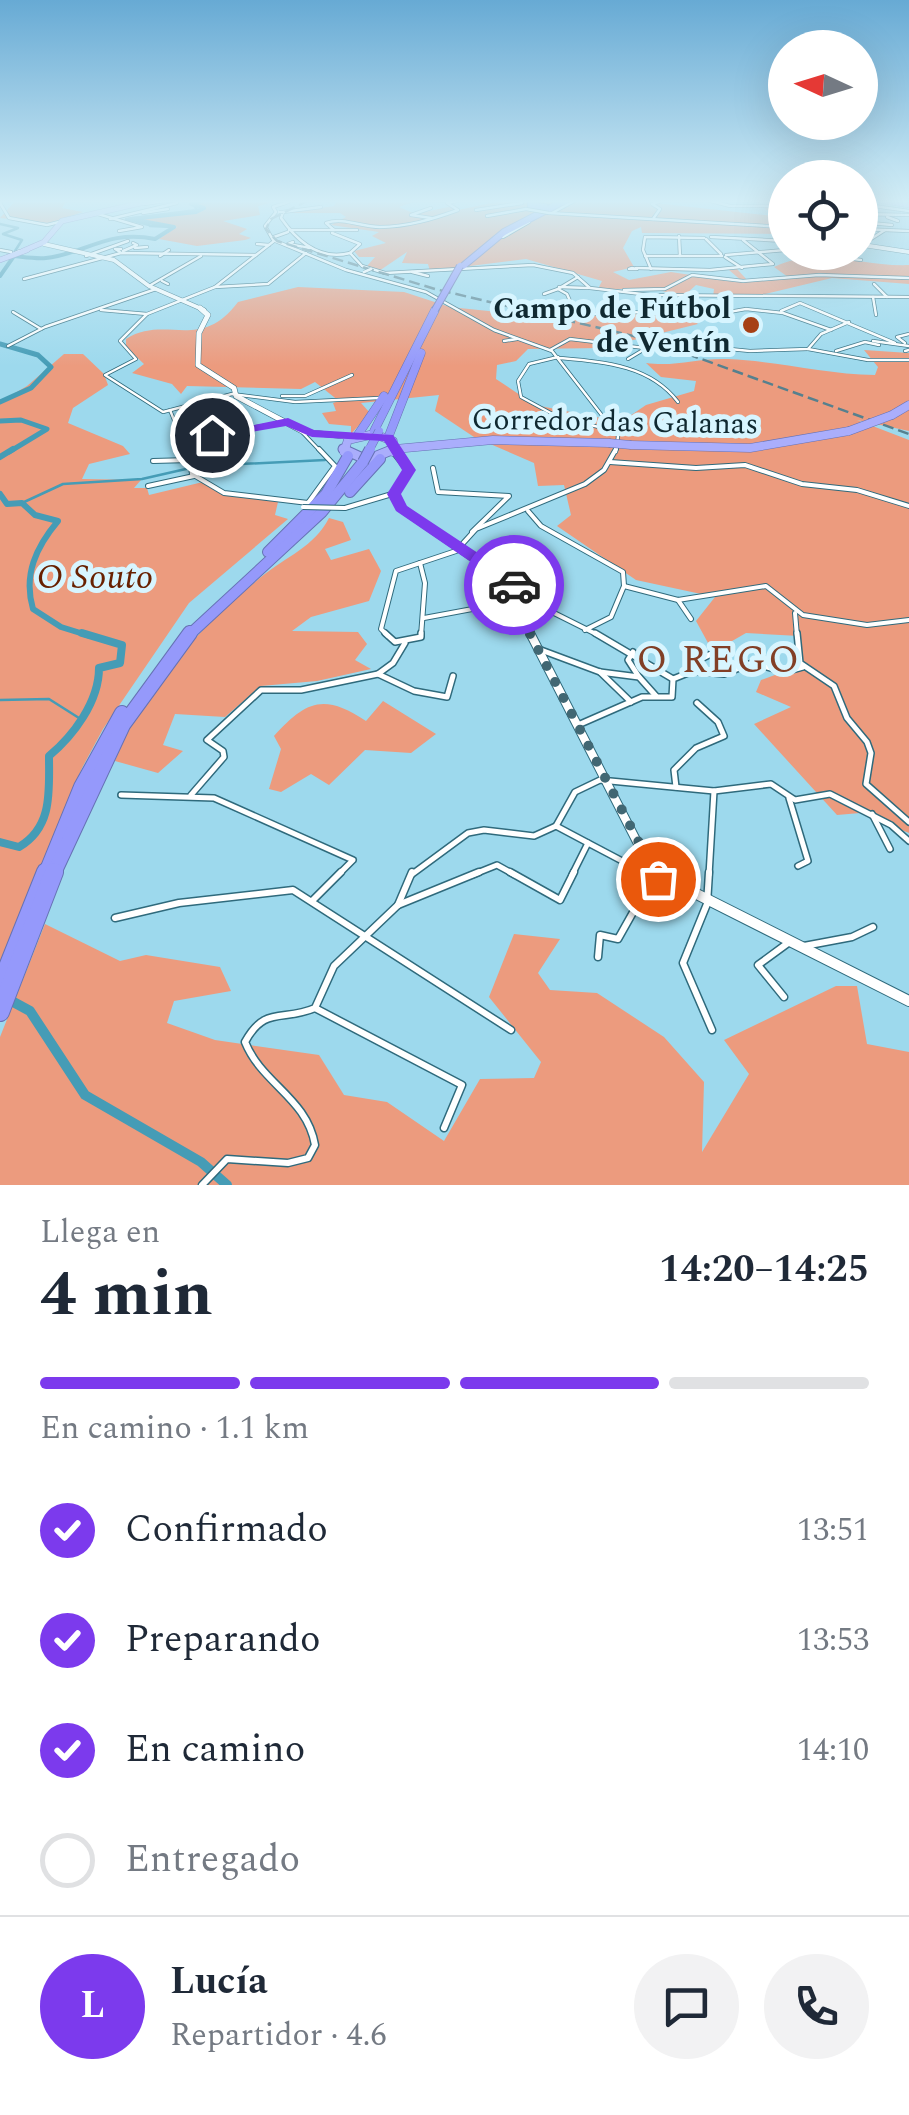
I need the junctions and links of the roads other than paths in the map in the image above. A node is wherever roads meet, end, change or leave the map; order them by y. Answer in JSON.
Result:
{"nodes":[{"id":1,"x":83,"y":255,"type":"edge"},
{"id":2,"x":109,"y":255,"type":"edge"},
{"id":3,"x":153,"y":255,"type":"edge"},
{"id":4,"x":239,"y":255,"type":"edge"},
{"id":5,"x":256,"y":255,"type":"edge"},
{"id":6,"x":304,"y":255,"type":"edge"},
{"id":7,"x":310,"y":255,"type":"edge"},
{"id":8,"x":352,"y":255,"type":"edge"},
{"id":9,"x":474,"y":255,"type":"edge"},
{"id":10,"x":476,"y":255,"type":"edge"},
{"id":11,"x":478,"y":255,"type":"edge"},
{"id":12,"x":717,"y":255,"type":"edge"},
{"id":13,"x":724,"y":255,"type":"edge"},
{"id":14,"x":760,"y":255,"type":"edge"},
{"id":15,"x":86,"y":256,"type":"joint"},
{"id":16,"x":160,"y":256,"type":"joint"},
{"id":17,"x":201,"y":256,"type":"junction"},
{"id":18,"x":645,"y":256,"type":"joint"},
{"id":19,"x":103,"y":257,"type":"junction"},
{"id":20,"x":680,"y":257,"type":"joint"},
{"id":21,"x":464,"y":267,"type":"junction"},
{"id":22,"x":742,"y":268,"type":"junction"},
{"id":23,"x":371,"y":269,"type":"junction"},
{"id":24,"x":638,"y":269,"type":"dead end"},
{"id":25,"x":651,"y":269,"type":"junction"},
{"id":26,"x":364,"y":272,"type":"junction"},
{"id":27,"x":412,"y":272,"type":"junction"},
{"id":28,"x":692,"y":273,"type":"junction"},
{"id":29,"x":575,"y":275,"type":"junction"},
{"id":30,"x":428,"y":276,"type":"dead end"},
{"id":31,"x":909,"y":278,"type":"edge"},
{"id":32,"x":24,"y":280,"type":"dead end"},
{"id":33,"x":162,"y":281,"type":"junction"},
{"id":34,"x":269,"y":283,"type":"junction"},
{"id":35,"x":168,"y":284,"type":"dead end"},
{"id":36,"x":874,"y":284,"type":"dead end"},
{"id":37,"x":215,"y":286,"type":"junction"},
{"id":38,"x":152,"y":287,"type":"junction"},
{"id":39,"x":275,"y":288,"type":"dead end"},
{"id":40,"x":559,"y":288,"type":"junction"},
{"id":41,"x":588,"y":288,"type":"junction"},
{"id":42,"x":614,"y":292,"type":"junction"},
{"id":43,"x":544,"y":294,"type":"dead end"},
{"id":44,"x":799,"y":296,"type":"junction"},
{"id":45,"x":873,"y":296,"type":"junction"},
{"id":46,"x":887,"y":296,"type":"junction"},
{"id":47,"x":909,"y":296,"type":"edge"},
{"id":48,"x":188,"y":302,"type":"junction"},
{"id":49,"x":800,"y":304,"type":"junction"},
{"id":50,"x":97,"y":309,"type":"junction"},
{"id":51,"x":13,"y":312,"type":"dead end"},
{"id":52,"x":780,"y":312,"type":"junction"},
{"id":53,"x":147,"y":314,"type":"junction"},
{"id":54,"x":876,"y":315,"type":"dead end"},
{"id":55,"x":849,"y":322,"type":"junction"},
{"id":56,"x":40,"y":328,"type":"junction"},
{"id":57,"x":831,"y":330,"type":"junction"},
{"id":58,"x":909,"y":334,"type":"edge"},
{"id":59,"x":517,"y":339,"type":"junction"},
{"id":60,"x":504,"y":341,"type":"dead end"},
{"id":61,"x":868,"y":342,"type":"junction"},
{"id":62,"x":668,"y":343,"type":"joint"},
{"id":63,"x":895,"y":344,"type":"junction"},
{"id":64,"x":879,"y":345,"type":"dead end"},
{"id":65,"x":0,"y":346,"type":"edge"},
{"id":66,"x":8,"y":346,"type":"joint"},
{"id":67,"x":419,"y":346,"type":"junction"},
{"id":68,"x":907,"y":346,"type":"edge"},
{"id":69,"x":644,"y":348,"type":"junction"},
{"id":70,"x":808,"y":349,"type":"junction"},
{"id":71,"x":550,"y":350,"type":"junction"},
{"id":72,"x":836,"y":352,"type":"junction"},
{"id":73,"x":558,"y":357,"type":"junction"},
{"id":74,"x":628,"y":360,"type":"dead end"},
{"id":75,"x":909,"y":360,"type":"edge"},
{"id":76,"x":352,"y":376,"type":"dead end"},
{"id":77,"x":234,"y":394,"type":"junction"},
{"id":78,"x":272,"y":396,"type":"junction"},
{"id":79,"x":379,"y":398,"type":"dead end"},
{"id":80,"x":678,"y":402,"type":"dead end"},
{"id":81,"x":909,"y":405,"type":"edge"},
{"id":82,"x":170,"y":410,"type":"junction"},
{"id":83,"x":288,"y":422,"type":"junction"},
{"id":84,"x":300,"y":430,"type":"junction"},
{"id":85,"x":615,"y":432,"type":"junction"},
{"id":86,"x":335,"y":436,"type":"junction"},
{"id":87,"x":356,"y":436,"type":"junction"},
{"id":88,"x":197,"y":437,"type":"junction"},
{"id":89,"x":387,"y":440,"type":"junction"},
{"id":90,"x":352,"y":457,"type":"junction"},
{"id":91,"x":382,"y":458,"type":"junction"},
{"id":92,"x":403,"y":460,"type":"junction"},
{"id":93,"x":153,"y":461,"type":"dead end"},
{"id":94,"x":609,"y":462,"type":"junction"},
{"id":95,"x":190,"y":464,"type":"junction"},
{"id":96,"x":433,"y":468,"type":"dead end"},
{"id":97,"x":194,"y":476,"type":"junction"},
{"id":98,"x":148,"y":486,"type":"dead end"},
{"id":99,"x":265,"y":491,"type":"dead end"},
{"id":100,"x":394,"y":494,"type":"junction"},
{"id":101,"x":266,"y":499,"type":"junction"},
{"id":102,"x":293,"y":504,"type":"junction"},
{"id":103,"x":909,"y":506,"type":"edge"},
{"id":104,"x":344,"y":508,"type":"joint"},
{"id":105,"x":527,"y":509,"type":"junction"},
{"id":106,"x":472,"y":532,"type":"junction"},
{"id":107,"x":461,"y":549,"type":"junction"},
{"id":108,"x":263,"y":562,"type":"junction"},
{"id":109,"x":420,"y":563,"type":"junction"},
{"id":110,"x":624,"y":586,"type":"junction"},
{"id":111,"x":526,"y":598,"type":"junction"},
{"id":112,"x":678,"y":600,"type":"junction"},
{"id":113,"x":795,"y":613,"type":"junction"},
{"id":114,"x":424,"y":618,"type":"junction"},
{"id":115,"x":691,"y":619,"type":"dead end"},
{"id":116,"x":909,"y":620,"type":"edge"},
{"id":117,"x":585,"y":630,"type":"junction"},
{"id":118,"x":405,"y":644,"type":"junction"},
{"id":119,"x":538,"y":649,"type":"junction"},
{"id":120,"x":719,"y":650,"type":"dead end"},
{"id":121,"x":633,"y":652,"type":"junction"},
{"id":122,"x":803,"y":666,"type":"junction"},
{"id":123,"x":700,"y":669,"type":"junction"},
{"id":124,"x":600,"y":672,"type":"junction"},
{"id":125,"x":378,"y":674,"type":"junction"},
{"id":126,"x":454,"y":676,"type":"dead end"},
{"id":127,"x":638,"y":676,"type":"junction"},
{"id":128,"x":673,"y":678,"type":"junction"},
{"id":129,"x":656,"y":696,"type":"junction"},
{"id":130,"x":631,"y":702,"type":"junction"},
{"id":131,"x":697,"y":703,"type":"dead end"},
{"id":132,"x":577,"y":726,"type":"junction"},
{"id":133,"x":604,"y":780,"type":"junction"},
{"id":134,"x":676,"y":787,"type":"junction"},
{"id":135,"x":714,"y":791,"type":"junction"},
{"id":136,"x":121,"y":795,"type":"dead end"},
{"id":137,"x":191,"y":795,"type":"junction"},
{"id":138,"x":788,"y":798,"type":"junction"},
{"id":139,"x":872,"y":814,"type":"junction"},
{"id":140,"x":909,"y":822,"type":"edge"},
{"id":141,"x":556,"y":826,"type":"junction"},
{"id":142,"x":909,"y":841,"type":"edge"},
{"id":143,"x":588,"y":843,"type":"junction"},
{"id":144,"x":890,"y":849,"type":"dead end"},
{"id":145,"x":798,"y":866,"type":"dead end"},
{"id":146,"x":652,"y":873,"type":"junction"},
{"id":147,"x":312,"y":900,"type":"junction"},
{"id":148,"x":707,"y":904,"type":"junction"},
{"id":149,"x":398,"y":905,"type":"junction"},
{"id":150,"x":115,"y":918,"type":"dead end"},
{"id":151,"x":872,"y":927,"type":"dead end"},
{"id":152,"x":28,"y":930,"type":"junction"},
{"id":153,"x":362,"y":937,"type":"junction"},
{"id":154,"x":788,"y":943,"type":"junction"},
{"id":155,"x":801,"y":949,"type":"junction"},
{"id":156,"x":598,"y":956,"type":"dead end"},
{"id":157,"x":0,"y":987,"type":"edge"},
{"id":158,"x":784,"y":997,"type":"dead end"},
{"id":159,"x":909,"y":1001,"type":"edge"},
{"id":160,"x":315,"y":1008,"type":"junction"},
{"id":161,"x":0,"y":1012,"type":"edge"},
{"id":162,"x":511,"y":1030,"type":"dead end"},
{"id":163,"x":712,"y":1030,"type":"dead end"},
{"id":164,"x":444,"y":1128,"type":"dead end"},
{"id":165,"x":221,"y":1165,"type":"joint"},
{"id":166,"x":202,"y":1185,"type":"edge"}],
"edges":[{"from":1,"to":15,"type":"street"},
{"from":2,"to":19,"type":"street"},
{"from":3,"to":16,"type":"street"},
{"from":4,"to":17,"type":"street"},
{"from":5,"to":37,"type":"street"},
{"from":6,"to":34,"type":"street"},
{"from":7,"to":26,"type":"street"},
{"from":8,"to":23,"type":"street"},
{"from":9,"to":21,"type":"highway"},
{"from":10,"to":21,"type":"highway"},
{"from":11,"to":21,"type":"street"},
{"from":12,"to":20,"type":"street"},
{"from":13,"to":22,"type":"street"},
{"from":14,"to":22,"type":"street"},
{"from":15,"to":19,"type":"street"},
{"from":16,"to":17,"type":"street"},
{"from":17,"to":33,"type":"street"},
{"from":18,"to":20,"type":"street"},
{"from":18,"to":25,"type":"street"},
{"from":19,"to":32,"type":"street"},
{"from":19,"to":38,"type":"street"},
{"from":21,"to":27,"type":"street"},
{"from":21,"to":29,"type":"street"},
{"from":21,"to":67,"type":"highway","bridge":true},
{"from":22,"to":28,"type":"street"},
{"from":23,"to":26,"type":"street","bridge":true},
{"from":23,"to":27,"type":"street"},
{"from":24,"to":25,"type":"street"},
{"from":25,"to":28,"type":"street"},
{"from":26,"to":59,"type":"street"},
{"from":27,"to":30,"type":"street"},
{"from":28,"to":31,"type":"street"},
{"from":28,"to":42,"type":"street"},
{"from":29,"to":40,"type":"street"},
{"from":29,"to":41,"type":"street"},
{"from":33,"to":35,"type":"street"},
{"from":33,"to":38,"type":"street"},
{"from":34,"to":37,"type":"street"},
{"from":34,"to":39,"type":"street"},
{"from":36,"to":46,"type":"street"},
{"from":37,"to":48,"type":"street"},
{"from":38,"to":48,"type":"street"},
{"from":38,"to":50,"type":"street"},
{"from":40,"to":41,"type":"street"},
{"from":40,"to":43,"type":"street"},
{"from":40,"to":52,"type":"street"},
{"from":41,"to":42,"type":"street"},
{"from":42,"to":44,"type":"street"},
{"from":44,"to":45,"type":"street"},
{"from":44,"to":49,"type":"street"},
{"from":45,"to":46,"type":"street"},
{"from":45,"to":54,"type":"street"},
{"from":46,"to":47,"type":"street"},
{"from":48,"to":53,"type":"street"},
{"from":48,"to":77,"type":"street"},
{"from":49,"to":52,"type":"street"},
{"from":49,"to":55,"type":"street"},
{"from":50,"to":53,"type":"street"},
{"from":50,"to":56,"type":"street"},
{"from":51,"to":56,"type":"street"},
{"from":52,"to":57,"type":"street"},
{"from":53,"to":82,"type":"street"},
{"from":55,"to":57,"type":"street"},
{"from":55,"to":63,"type":"street"},
{"from":56,"to":66,"type":"street"},
{"from":57,"to":70,"type":"street"},
{"from":58,"to":68,"type":"street"},
{"from":59,"to":60,"type":"street"},
{"from":59,"to":71,"type":"street"},
{"from":61,"to":63,"type":"street"},
{"from":61,"to":64,"type":"street"},
{"from":61,"to":72,"type":"street"},
{"from":62,"to":69,"type":"street","bridge":true},
{"from":62,"to":70,"type":"street"},
{"from":63,"to":68,"type":"street"},
{"from":65,"to":66,"type":"street"},
{"from":67,"to":87,"type":"highway"},
{"from":67,"to":89,"type":"highway"},
{"from":67,"to":89,"type":"highway"},
{"from":69,"to":71,"type":"street"},
{"from":69,"to":74,"type":"street"},
{"from":70,"to":72,"type":"street"},
{"from":71,"to":73,"type":"street"},
{"from":72,"to":75,"type":"street"},
{"from":73,"to":80,"type":"street"},
{"from":73,"to":85,"type":"street"},
{"from":73,"to":85,"type":"street"},
{"from":76,"to":78,"type":"street"},
{"from":77,"to":78,"type":"street"},
{"from":77,"to":82,"type":"street"},
{"from":77,"to":83,"type":"street"},
{"from":78,"to":79,"type":"street"},
{"from":81,"to":89,"type":"highway","name":"Corredor das Galanas","bridge":true},
{"from":82,"to":88,"type":"street"},
{"from":83,"to":84,"type":"street"},
{"from":83,"to":88,"type":"street"},
{"from":84,"to":86,"type":"street"},
{"from":84,"to":102,"type":"street"},
{"from":85,"to":94,"type":"street"},
{"from":86,"to":87,"type":"street"},
{"from":86,"to":90,"type":"street"},
{"from":87,"to":89,"type":"highway"},
{"from":87,"to":90,"type":"highway"},
{"from":88,"to":95,"type":"street"},
{"from":89,"to":90,"type":"highway","bridge":true},
{"from":89,"to":91,"type":"highway"},
{"from":89,"to":92,"type":"street"},
{"from":90,"to":91,"type":"highway"},
{"from":90,"to":108,"type":"highway"},
{"from":91,"to":92,"type":"street"},
{"from":91,"to":108,"type":"highway"},
{"from":92,"to":100,"type":"street"},
{"from":93,"to":95,"type":"street"},
{"from":94,"to":103,"type":"street"},
{"from":94,"to":105,"type":"street"},
{"from":95,"to":97,"type":"street"},
{"from":96,"to":106,"type":"street"},
{"from":97,"to":98,"type":"street"},
{"from":97,"to":101,"type":"street"},
{"from":99,"to":101,"type":"street"},
{"from":100,"to":104,"type":"street"},
{"from":100,"to":107,"type":"street"},
{"from":101,"to":102,"type":"street"},
{"from":102,"to":104,"type":"street","bridge":true},
{"from":105,"to":106,"type":"street"},
{"from":105,"to":110,"type":"street"},
{"from":106,"to":107,"type":"street"},
{"from":107,"to":109,"type":"street"},
{"from":107,"to":111,"type":"street"},
{"from":108,"to":152,"type":"highway"},
{"from":109,"to":114,"type":"street"},
{"from":109,"to":118,"type":"street"},
{"from":110,"to":112,"type":"street"},
{"from":110,"to":117,"type":"street"},
{"from":111,"to":114,"type":"street"},
{"from":111,"to":117,"type":"street"},
{"from":111,"to":119,"type":"street"},
{"from":112,"to":113,"type":"street"},
{"from":112,"to":115,"type":"street"},
{"from":113,"to":116,"type":"street"},
{"from":113,"to":122,"type":"street"},
{"from":114,"to":118,"type":"street"},
{"from":117,"to":121,"type":"street"},
{"from":118,"to":125,"type":"street"},
{"from":119,"to":124,"type":"street"},
{"from":119,"to":132,"type":"street"},
{"from":120,"to":123,"type":"street"},
{"from":121,"to":127,"type":"street"},
{"from":121,"to":128,"type":"street"},
{"from":122,"to":123,"type":"street"},
{"from":122,"to":140,"type":"street"},
{"from":123,"to":128,"type":"street"},
{"from":124,"to":127,"type":"street"},
{"from":124,"to":130,"type":"street"},
{"from":125,"to":126,"type":"street"},
{"from":125,"to":137,"type":"street"},
{"from":127,"to":129,"type":"street"},
{"from":128,"to":129,"type":"street"},
{"from":129,"to":130,"type":"street"},
{"from":130,"to":132,"type":"street"},
{"from":131,"to":134,"type":"street"},
{"from":132,"to":133,"type":"street"},
{"from":133,"to":134,"type":"street"},
{"from":133,"to":141,"type":"street"},
{"from":133,"to":146,"type":"street"},
{"from":134,"to":135,"type":"street"},
{"from":135,"to":138,"type":"street"},
{"from":135,"to":148,"type":"street"},
{"from":136,"to":137,"type":"street"},
{"from":137,"to":147,"type":"street"},
{"from":138,"to":139,"type":"street"},
{"from":138,"to":145,"type":"street"},
{"from":139,"to":142,"type":"street"},
{"from":139,"to":144,"type":"street"},
{"from":141,"to":143,"type":"street"},
{"from":141,"to":149,"type":"street"},
{"from":143,"to":146,"type":"street"},
{"from":143,"to":149,"type":"street"},
{"from":146,"to":148,"type":"street"},
{"from":146,"to":156,"type":"street"},
{"from":147,"to":150,"type":"street"},
{"from":147,"to":153,"type":"street"},
{"from":148,"to":154,"type":"street"},
{"from":148,"to":163,"type":"street"},
{"from":149,"to":153,"type":"street"},
{"from":151,"to":155,"type":"street"},
{"from":152,"to":157,"type":"highway"},
{"from":152,"to":161,"type":"highway"},
{"from":153,"to":160,"type":"street"},
{"from":153,"to":162,"type":"street"},
{"from":154,"to":155,"type":"street"},
{"from":154,"to":158,"type":"street"},
{"from":155,"to":159,"type":"street"},
{"from":160,"to":164,"type":"street"},
{"from":160,"to":165,"type":"street"},
{"from":165,"to":166,"type":"street"}]}
